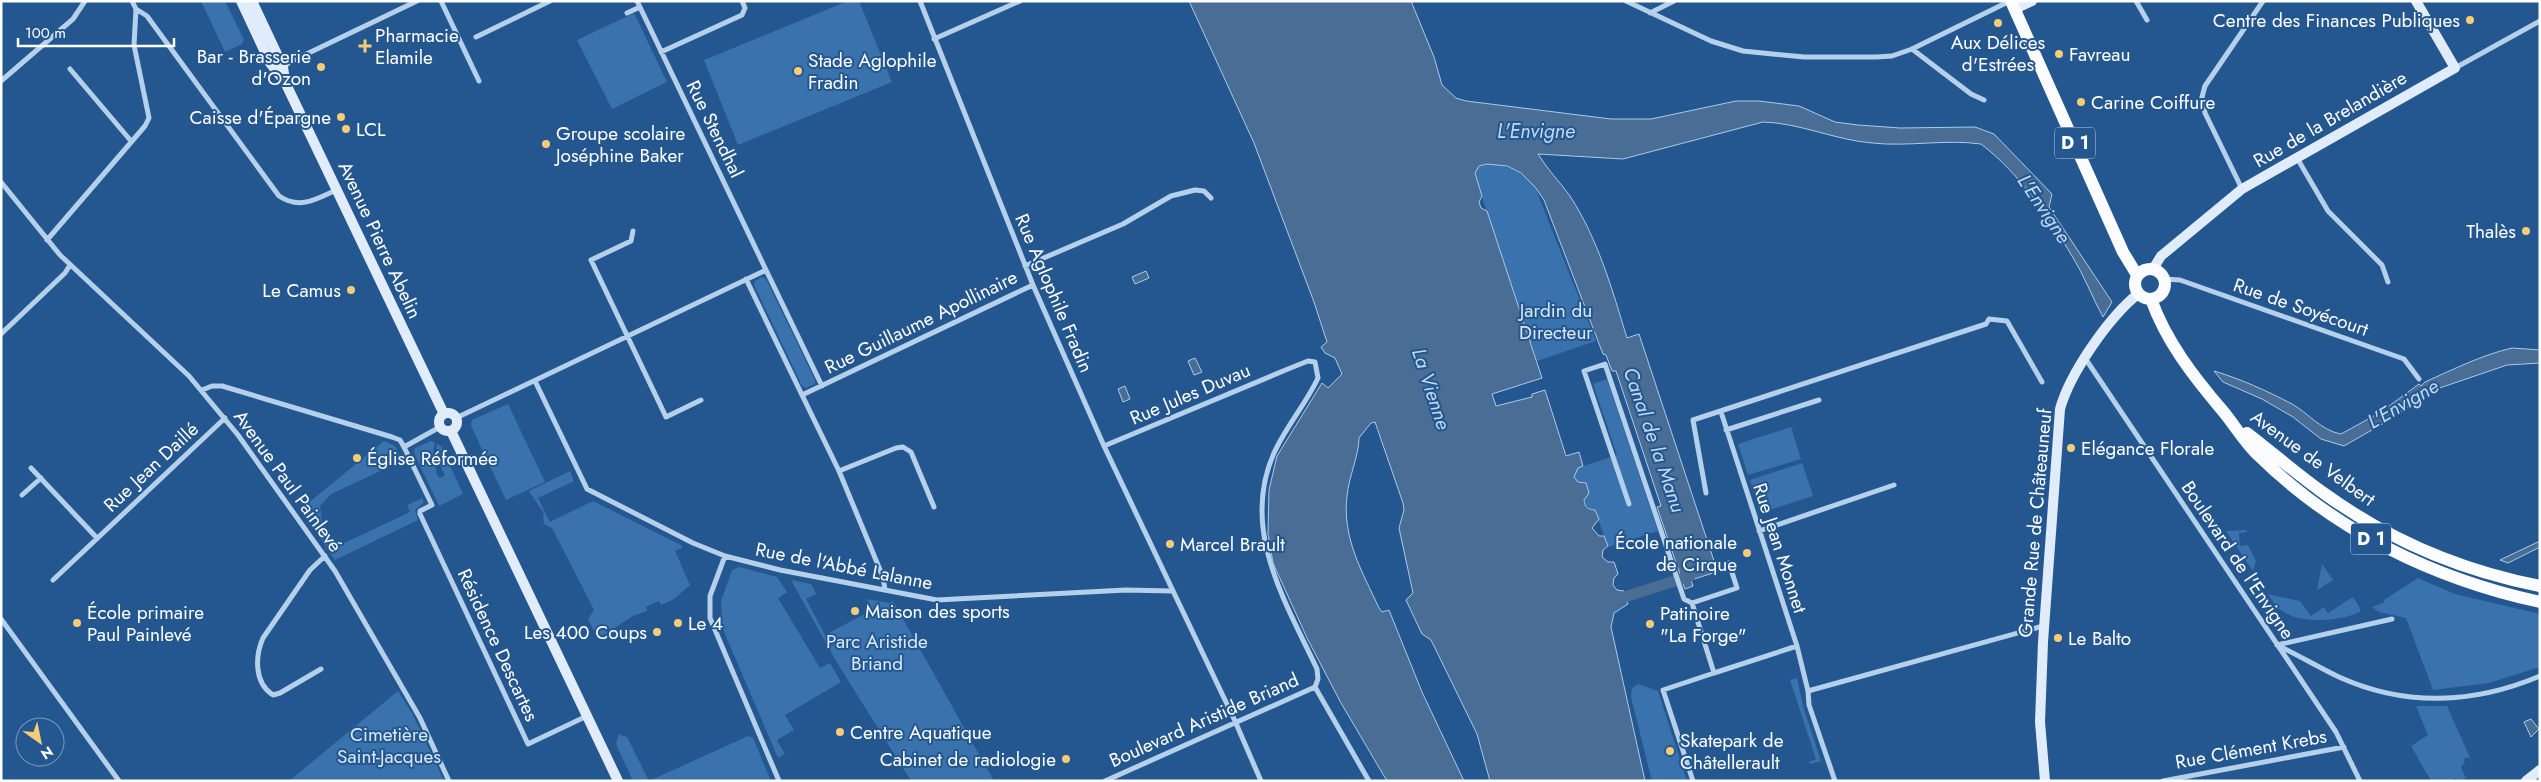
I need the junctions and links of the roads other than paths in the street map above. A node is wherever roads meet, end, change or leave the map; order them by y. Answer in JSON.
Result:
{"nodes":[{"id":1,"x":86,"y":1,"type":"edge"},
{"id":2,"x":132,"y":1,"type":"edge"},
{"id":3,"x":240,"y":1,"type":"edge"},
{"id":4,"x":252,"y":1,"type":"edge"},
{"id":5,"x":417,"y":1,"type":"edge"},
{"id":6,"x":441,"y":1,"type":"edge"},
{"id":7,"x":550,"y":1,"type":"edge"},
{"id":8,"x":742,"y":1,"type":"edge"},
{"id":9,"x":920,"y":1,"type":"edge"},
{"id":10,"x":1020,"y":1,"type":"edge"},
{"id":11,"x":1626,"y":1,"type":"edge"},
{"id":12,"x":1674,"y":1,"type":"edge"},
{"id":13,"x":2032,"y":1,"type":"edge"},
{"id":14,"x":2136,"y":1,"type":"edge"},
{"id":15,"x":2263,"y":1,"type":"edge"},
{"id":16,"x":2416,"y":1,"type":"edge"},
{"id":17,"x":638,"y":4,"type":"edge"},
{"id":18,"x":2012,"y":4,"type":"edge"},
{"id":19,"x":136,"y":9,"type":"junction"},
{"id":20,"x":627,"y":13,"type":"dead end"},
{"id":21,"x":1650,"y":13,"type":"junction"},
{"id":22,"x":2146,"y":20,"type":"dead end"},
{"id":23,"x":2540,"y":21,"type":"edge"},
{"id":24,"x":476,"y":37,"type":"dead end"},
{"id":25,"x":934,"y":39,"type":"junction"},
{"id":26,"x":1912,"y":49,"type":"junction"},
{"id":27,"x":661,"y":52,"type":"junction"},
{"id":28,"x":70,"y":68,"type":"dead end"},
{"id":29,"x":2455,"y":68,"type":"junction"},
{"id":30,"x":280,"y":69,"type":"junction"},
{"id":31,"x":1,"y":81,"type":"edge"},
{"id":32,"x":479,"y":81,"type":"dead end"},
{"id":33,"x":1984,"y":100,"type":"dead end"},
{"id":34,"x":131,"y":141,"type":"junction"},
{"id":35,"x":2297,"y":158,"type":"junction"},
{"id":36,"x":1,"y":182,"type":"edge"},
{"id":37,"x":2242,"y":189,"type":"junction"},
{"id":38,"x":337,"y":190,"type":"junction"},
{"id":39,"x":1211,"y":198,"type":"dead end"},
{"id":40,"x":633,"y":230,"type":"dead end"},
{"id":41,"x":47,"y":240,"type":"junction"},
{"id":42,"x":70,"y":265,"type":"junction"},
{"id":43,"x":1025,"y":266,"type":"junction"},
{"id":44,"x":2153,"y":269,"type":"junction"},
{"id":45,"x":766,"y":270,"type":"junction"},
{"id":46,"x":2137,"y":275,"type":"junction"},
{"id":47,"x":746,"y":279,"type":"junction"},
{"id":48,"x":2164,"y":279,"type":"junction"},
{"id":49,"x":2388,"y":282,"type":"dead end"},
{"id":50,"x":1033,"y":285,"type":"junction"},
{"id":51,"x":2138,"y":294,"type":"junction"},
{"id":52,"x":2151,"y":299,"type":"junction"},
{"id":53,"x":1,"y":334,"type":"edge"},
{"id":54,"x":627,"y":337,"type":"junction"},
{"id":55,"x":2086,"y":358,"type":"junction"},
{"id":56,"x":2419,"y":379,"type":"dead end"},
{"id":57,"x":535,"y":381,"type":"junction"},
{"id":58,"x":2042,"y":382,"type":"dead end"},
{"id":59,"x":822,"y":386,"type":"junction"},
{"id":60,"x":202,"y":390,"type":"junction"},
{"id":61,"x":802,"y":395,"type":"junction"},
{"id":62,"x":701,"y":400,"type":"dead end"},
{"id":63,"x":1819,"y":400,"type":"dead end"},
{"id":64,"x":444,"y":414,"type":"junction"},
{"id":65,"x":1722,"y":415,"type":"dead end"},
{"id":66,"x":225,"y":418,"type":"junction"},
{"id":67,"x":456,"y":418,"type":"junction"},
{"id":68,"x":2233,"y":423,"type":"junction"},
{"id":69,"x":440,"y":427,"type":"junction"},
{"id":70,"x":1726,"y":430,"type":"junction"},
{"id":71,"x":452,"y":431,"type":"junction"},
{"id":72,"x":1104,"y":446,"type":"junction"},
{"id":73,"x":404,"y":447,"type":"junction"},
{"id":74,"x":31,"y":468,"type":"dead end"},
{"id":75,"x":839,"y":471,"type":"junction"},
{"id":76,"x":40,"y":478,"type":"junction"},
{"id":77,"x":1894,"y":485,"type":"dead end"},
{"id":78,"x":1706,"y":493,"type":"dead end"},
{"id":79,"x":22,"y":495,"type":"dead end"},
{"id":80,"x":1629,"y":504,"type":"dead end"},
{"id":81,"x":934,"y":507,"type":"dead end"},
{"id":82,"x":1759,"y":531,"type":"junction"},
{"id":83,"x":97,"y":538,"type":"junction"},
{"id":84,"x":325,"y":556,"type":"junction"},
{"id":85,"x":725,"y":556,"type":"junction"},
{"id":86,"x":1729,"y":563,"type":"dead end"},
{"id":87,"x":53,"y":580,"type":"dead end"},
{"id":88,"x":2540,"y":586,"type":"edge"},
{"id":89,"x":885,"y":590,"type":"junction"},
{"id":90,"x":1172,"y":591,"type":"junction"},
{"id":91,"x":2540,"y":602,"type":"edge"},
{"id":92,"x":1692,"y":603,"type":"junction"},
{"id":93,"x":1,"y":619,"type":"edge"},
{"id":94,"x":2392,"y":619,"type":"dead end"},
{"id":95,"x":2043,"y":626,"type":"junction"},
{"id":96,"x":2277,"y":645,"type":"junction"},
{"id":97,"x":1796,"y":646,"type":"junction"},
{"id":98,"x":321,"y":670,"type":"dead end"},
{"id":99,"x":1714,"y":673,"type":"junction"},
{"id":100,"x":2540,"y":676,"type":"edge"},
{"id":101,"x":1315,"y":687,"type":"junction"},
{"id":102,"x":1808,"y":692,"type":"junction"},
{"id":103,"x":587,"y":716,"type":"junction"},
{"id":104,"x":1235,"y":721,"type":"junction"},
{"id":105,"x":2344,"y":748,"type":"junction"},
{"id":106,"x":2540,"y":770,"type":"edge"},
{"id":107,"x":2176,"y":780,"type":"edge"},
{"id":108,"x":119,"y":781,"type":"edge"},
{"id":109,"x":449,"y":781,"type":"edge"},
{"id":110,"x":618,"y":781,"type":"edge"},
{"id":111,"x":779,"y":781,"type":"edge"},
{"id":112,"x":1105,"y":781,"type":"edge"},
{"id":113,"x":1261,"y":781,"type":"edge"},
{"id":114,"x":1369,"y":781,"type":"edge"},
{"id":115,"x":1693,"y":781,"type":"edge"},
{"id":116,"x":1835,"y":781,"type":"edge"},
{"id":117,"x":2045,"y":781,"type":"edge"},
{"id":118,"x":2163,"y":781,"type":"edge"},
{"id":119,"x":2360,"y":781,"type":"edge"},
{"id":120,"x":2526,"y":781,"type":"edge"}],
"edges":[{"from":1,"to":31,"type":"street"},
{"from":2,"to":19,"type":"street"},
{"from":3,"to":30,"type":"main road","name":"Avenue Pierre Abelin"},
{"from":4,"to":30,"type":"main road","name":"Avenue Pierre Abelin"},
{"from":5,"to":30,"type":"street"},
{"from":6,"to":32,"type":"street"},
{"from":7,"to":24,"type":"street"},
{"from":8,"to":27,"type":"street"},
{"from":9,"to":25,"type":"street","name":"Rue Aglophile Fradin"},
{"from":10,"to":25,"type":"street"},
{"from":11,"to":21,"type":"street"},
{"from":12,"to":21,"type":"street"},
{"from":13,"to":18,"type":"main road"},
{"from":14,"to":22,"type":"street"},
{"from":15,"to":37,"type":"street"},
{"from":16,"to":29,"type":"main road"},
{"from":17,"to":20,"type":"street"},
{"from":17,"to":27,"type":"street","name":"Rue Stendhal"},
{"from":18,"to":26,"type":"street"},
{"from":18,"to":46,"type":"main road","number":"D 1"},
{"from":19,"to":34,"type":"street"},
{"from":19,"to":38,"type":"street"},
{"from":21,"to":26,"type":"street"},
{"from":23,"to":29,"type":"street","name":"Rue de la Brelandière"},
{"from":25,"to":43,"type":"street","name":"Rue Aglophile Fradin"},
{"from":26,"to":33,"type":"street"},
{"from":27,"to":45,"type":"street","name":"Rue Stendhal"},
{"from":28,"to":34,"type":"street"},
{"from":29,"to":35,"type":"main road","name":"Rue de la Brelandière"},
{"from":30,"to":38,"type":"main road","name":"Avenue Pierre Abelin"},
{"from":34,"to":41,"type":"street"},
{"from":35,"to":37,"type":"main road","name":"Rue de la Brelandière"},
{"from":35,"to":49,"type":"street"},
{"from":36,"to":41,"type":"street","name":"Avenue Paul Painlevé"},
{"from":37,"to":44,"type":"main road","name":"Rue de la Brelandière"},
{"from":38,"to":64,"type":"main road","name":"Avenue Pierre Abelin"},
{"from":39,"to":43,"type":"street"},
{"from":40,"to":54,"type":"street"},
{"from":41,"to":42,"type":"street","name":"Avenue Paul Painlevé"},
{"from":42,"to":53,"type":"street"},
{"from":42,"to":60,"type":"street","name":"Avenue Paul Painlevé"},
{"from":43,"to":50,"type":"street","name":"Rue Aglophile Fradin"},
{"from":44,"to":46,"type":"main road"},
{"from":44,"to":48,"type":"main road"},
{"from":45,"to":47,"type":"street"},
{"from":45,"to":59,"type":"street","name":"Rue Stendhal"},
{"from":46,"to":51,"type":"main road"},
{"from":47,"to":54,"type":"street"},
{"from":47,"to":61,"type":"street"},
{"from":48,"to":52,"type":"main road"},
{"from":48,"to":56,"type":"street","name":"Rue de Soyécourt"},
{"from":50,"to":59,"type":"street","name":"Rue Guillaume Apollinaire"},
{"from":50,"to":72,"type":"street","name":"Rue Aglophile Fradin"},
{"from":51,"to":52,"type":"main road"},
{"from":51,"to":55,"type":"main road","name":"Grande Rue de Châteauneuf"},
{"from":52,"to":68,"type":"main road","name":"Avenue de Velbert","number":"D 1"},
{"from":54,"to":57,"type":"street"},
{"from":54,"to":62,"type":"street"},
{"from":55,"to":95,"type":"main road","name":"Grande Rue de Châteauneuf"},
{"from":55,"to":96,"type":"street","name":"Boulevard de l'Envigne"},
{"from":57,"to":67,"type":"street"},
{"from":57,"to":85,"type":"street","name":"Rue de l'Abbé Lalanne"},
{"from":58,"to":78,"type":"street"},
{"from":59,"to":61,"type":"street"},
{"from":60,"to":66,"type":"street","name":"Avenue Paul Painlevé"},
{"from":60,"to":73,"type":"street"},
{"from":61,"to":75,"type":"street"},
{"from":63,"to":70,"type":"street"},
{"from":64,"to":67,"type":"main road"},
{"from":64,"to":69,"type":"main road"},
{"from":65,"to":70,"type":"street","name":"Rue Jean Monnet"},
{"from":66,"to":83,"type":"street","name":"Rue Jean Daillé"},
{"from":66,"to":84,"type":"street","name":"Avenue Paul Painlevé"},
{"from":67,"to":71,"type":"main road"},
{"from":68,"to":88,"type":"main road","name":"Avenue de Velbert","number":"D 1"},
{"from":68,"to":91,"type":"main road","name":"Avenue de Velbert","number":"D 1"},
{"from":69,"to":71,"type":"main road"},
{"from":69,"to":73,"type":"street"},
{"from":70,"to":82,"type":"street","name":"Rue Jean Monnet"},
{"from":71,"to":103,"type":"main road"},
{"from":72,"to":90,"type":"street","name":"Rue Aglophile Fradin"},
{"from":72,"to":101,"type":"street","name":"Rue Jules Duvau"},
{"from":73,"to":103,"type":"street","name":"Résidence Descartes"},
{"from":74,"to":76,"type":"street","name":"Rue Jean Daillé"},
{"from":75,"to":81,"type":"street"},
{"from":75,"to":89,"type":"street"},
{"from":76,"to":79,"type":"street"},
{"from":76,"to":83,"type":"street","name":"Rue Jean Daillé"},
{"from":77,"to":82,"type":"street"},
{"from":80,"to":92,"type":"street"},
{"from":82,"to":97,"type":"street","name":"Rue Jean Monnet"},
{"from":83,"to":87,"type":"street","name":"Rue Jean Daillé"},
{"from":84,"to":98,"type":"street"},
{"from":84,"to":109,"type":"street","name":"Avenue Paul Painlevé"},
{"from":85,"to":89,"type":"street","name":"Rue de l'Abbé Lalanne"},
{"from":85,"to":111,"type":"street"},
{"from":86,"to":92,"type":"street"},
{"from":89,"to":90,"type":"street","name":"Rue de l'Abbé Lalanne"},
{"from":90,"to":104,"type":"street","name":"Rue Aglophile Fradin"},
{"from":92,"to":99,"type":"street"},
{"from":93,"to":108,"type":"street"},
{"from":94,"to":96,"type":"street"},
{"from":95,"to":102,"type":"street"},
{"from":95,"to":117,"type":"main road","name":"Grande Rue de Châteauneuf"},
{"from":96,"to":100,"type":"street"},
{"from":96,"to":105,"type":"street","name":"Boulevard de l'Envigne"},
{"from":97,"to":99,"type":"street"},
{"from":97,"to":102,"type":"street","name":"Rue Jean Monnet"},
{"from":99,"to":115,"type":"street"},
{"from":101,"to":104,"type":"street","name":"Boulevard Aristide Briand"},
{"from":101,"to":114,"type":"street"},
{"from":102,"to":116,"type":"street","name":"Rue Jean Monnet"},
{"from":103,"to":110,"type":"main road"},
{"from":104,"to":112,"type":"street","name":"Boulevard Aristide Briand"},
{"from":104,"to":113,"type":"street","name":"Rue Aglophile Fradin"},
{"from":105,"to":107,"type":"street","name":"Rue Clément Krebs"},
{"from":105,"to":119,"type":"street","name":"Boulevard de l'Envigne"},
{"from":106,"to":120,"type":"main road"},
{"from":107,"to":118,"type":"street","name":"Rue Clément Krebs"}]}
